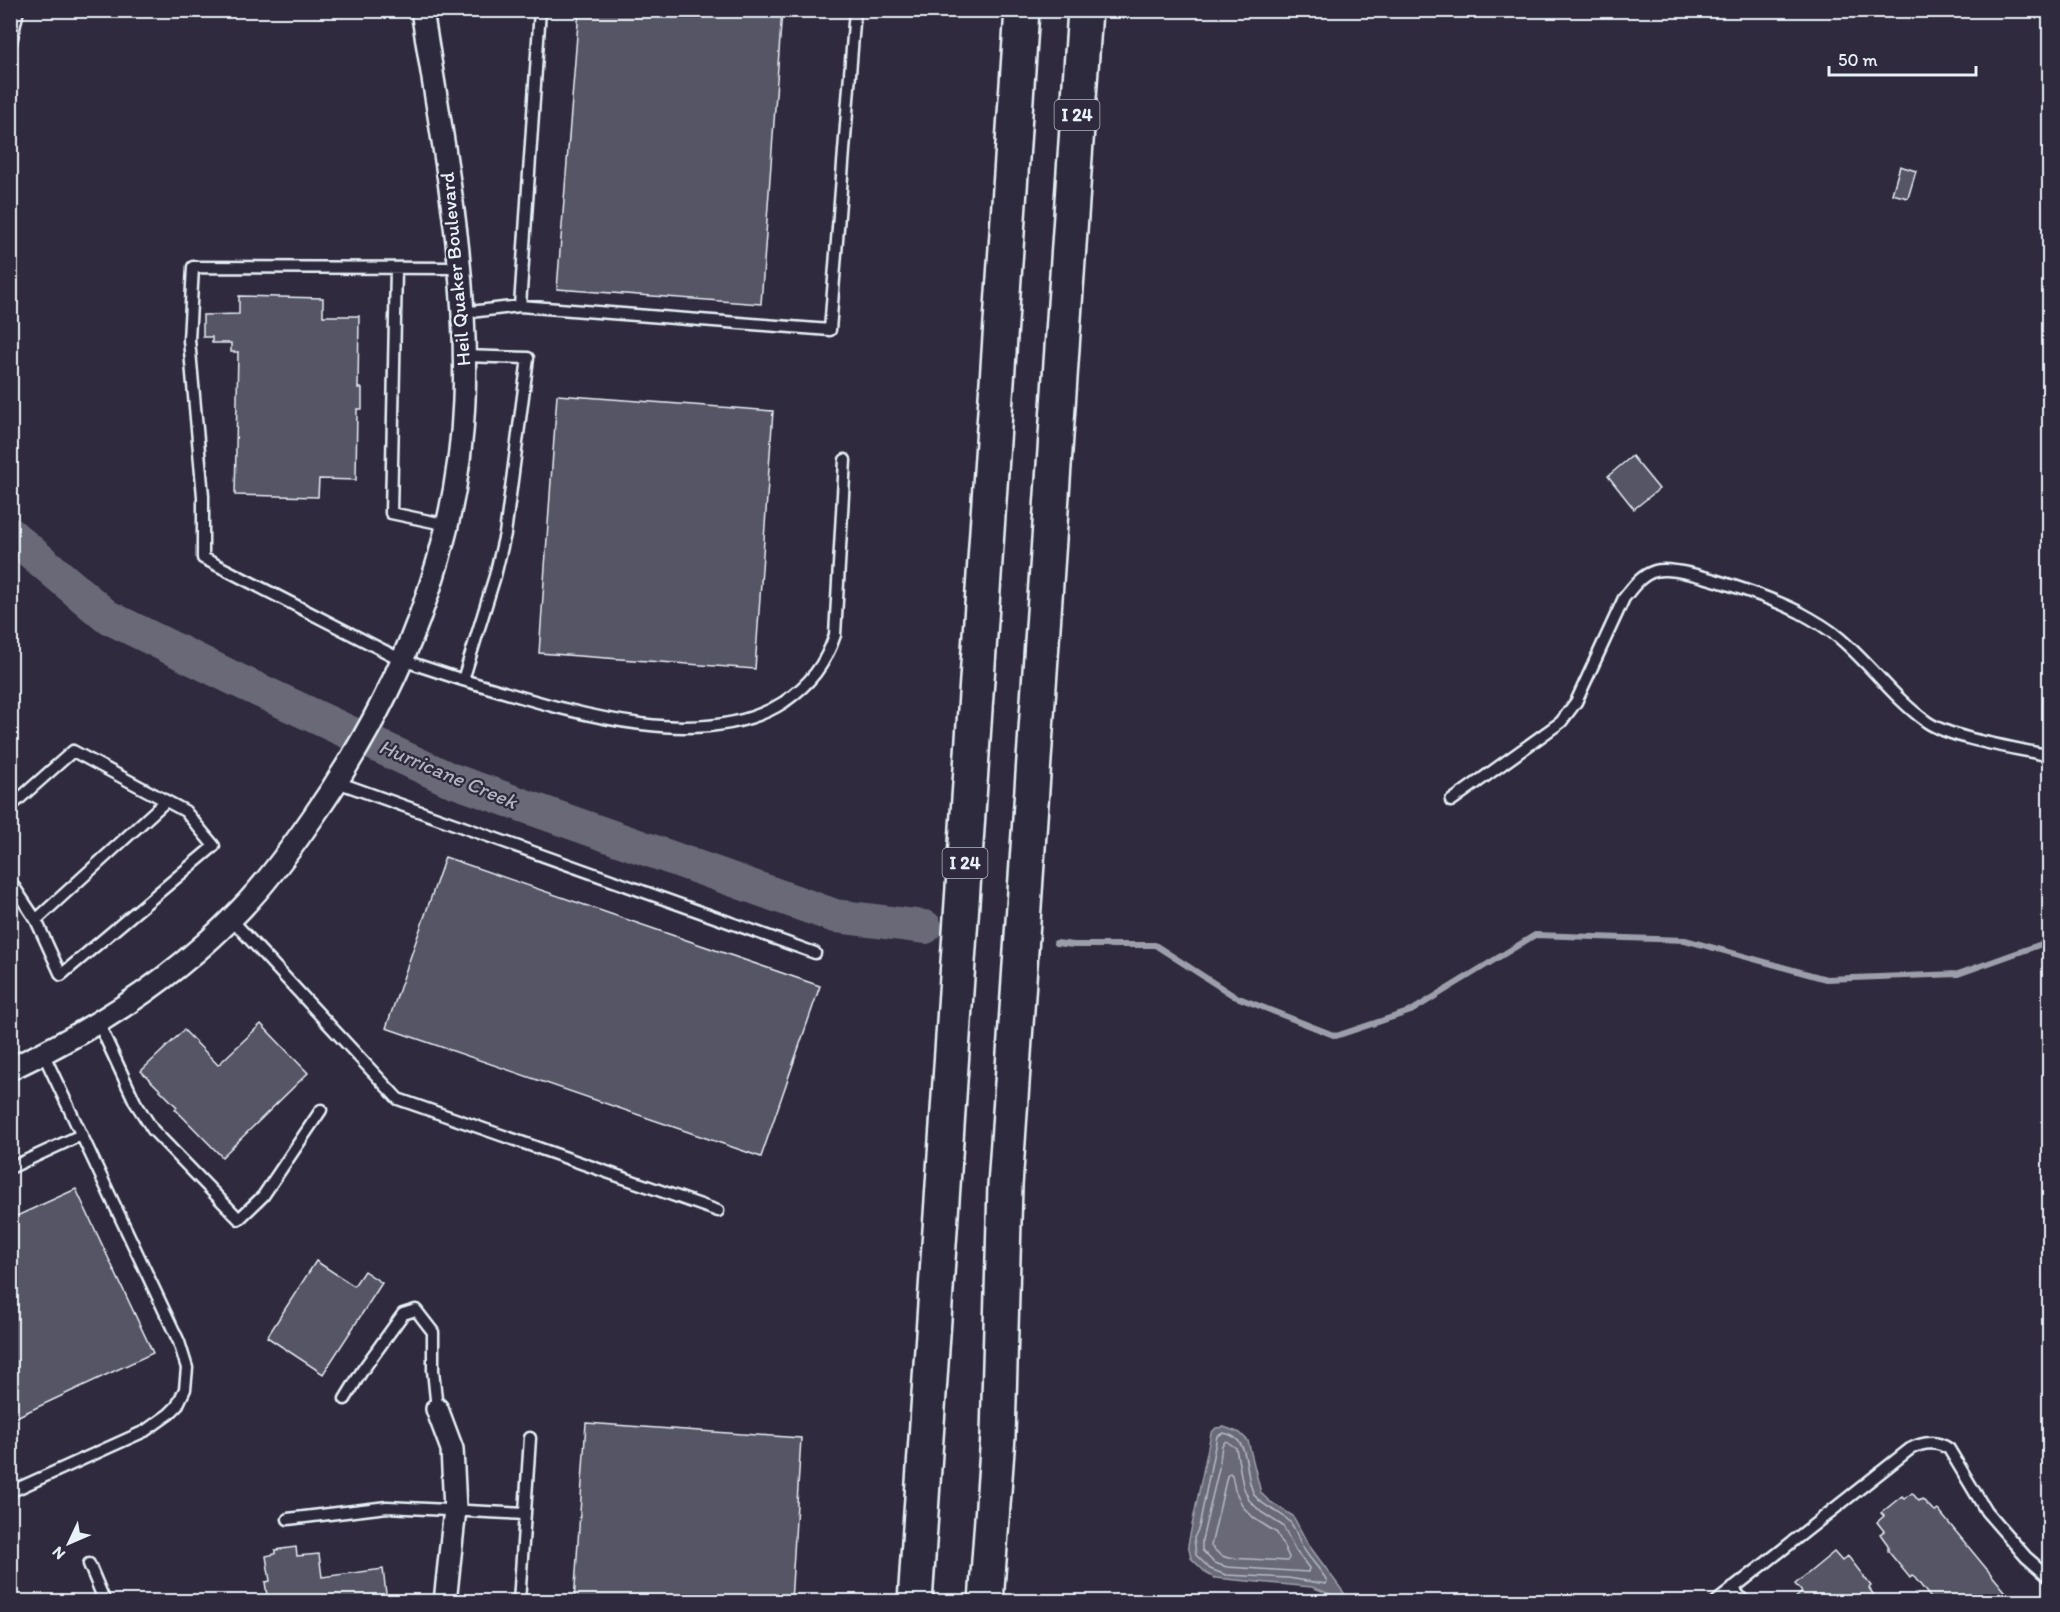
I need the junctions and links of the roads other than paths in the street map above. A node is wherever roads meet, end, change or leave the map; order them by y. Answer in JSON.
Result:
{"nodes":[{"id":1,"x":18,"y":10,"type":"edge"},
{"id":2,"x":422,"y":10,"type":"edge"},
{"id":3,"x":540,"y":10,"type":"edge"},
{"id":4,"x":855,"y":10,"type":"edge"},
{"id":5,"x":1022,"y":10,"type":"edge"},
{"id":6,"x":1085,"y":10,"type":"edge"},
{"id":7,"x":10,"y":47,"type":"edge"},
{"id":8,"x":458,"y":268,"type":"junction"},
{"id":9,"x":396,"y":269,"type":"junction"},
{"id":10,"x":520,"y":306,"type":"junction"},
{"id":11,"x":462,"y":313,"type":"junction"},
{"id":12,"x":464,"y":356,"type":"junction"},
{"id":13,"x":845,"y":460,"type":"dead end"},
{"id":14,"x":448,"y":525,"type":"junction"},
{"id":15,"x":402,"y":660,"type":"junction"},
{"id":16,"x":462,"y":680,"type":"junction"},
{"id":17,"x":2049,"y":756,"type":"edge"},
{"id":18,"x":337,"y":782,"type":"junction"},
{"id":19,"x":166,"y":801,"type":"junction"},
{"id":20,"x":1451,"y":801,"type":"dead end"},
{"id":21,"x":10,"y":807,"type":"edge"},
{"id":22,"x":10,"y":881,"type":"edge"},
{"id":23,"x":231,"y":919,"type":"junction"},
{"id":24,"x":36,"y":920,"type":"junction"},
{"id":25,"x":815,"y":953,"type":"dead end"},
{"id":26,"x":98,"y":1022,"type":"junction"},
{"id":27,"x":43,"y":1053,"type":"junction"},
{"id":28,"x":11,"y":1067,"type":"edge"},
{"id":29,"x":321,"y":1110,"type":"dead end"},
{"id":30,"x":81,"y":1135,"type":"junction"},
{"id":31,"x":10,"y":1168,"type":"edge"},
{"id":32,"x":718,"y":1211,"type":"dead end"},
{"id":33,"x":345,"y":1399,"type":"dead end"},
{"id":34,"x":437,"y":1409,"type":"joint"},
{"id":35,"x":998,"y":1436,"type":"junction"},
{"id":36,"x":530,"y":1438,"type":"dead end"},
{"id":37,"x":10,"y":1492,"type":"edge"},
{"id":38,"x":455,"y":1509,"type":"junction"},
{"id":39,"x":525,"y":1514,"type":"junction"},
{"id":40,"x":288,"y":1519,"type":"dead end"},
{"id":41,"x":89,"y":1564,"type":"dead end"},
{"id":42,"x":2049,"y":1578,"type":"edge"},
{"id":43,"x":1733,"y":1588,"type":"junction"},
{"id":44,"x":105,"y":1602,"type":"edge"},
{"id":45,"x":445,"y":1602,"type":"edge"},
{"id":46,"x":519,"y":1602,"type":"edge"},
{"id":47,"x":915,"y":1602,"type":"edge"},
{"id":48,"x":986,"y":1602,"type":"edge"},
{"id":49,"x":1005,"y":1602,"type":"edge"},
{"id":50,"x":1716,"y":1602,"type":"edge"},
{"id":51,"x":1744,"y":1602,"type":"edge"}],
"edges":[{"from":1,"to":7,"type":"lane"},
{"from":2,"to":8,"type":"street","name":"Heil Quaker Boulevard"},
{"from":3,"to":10,"type":"lane"},
{"from":4,"to":10,"type":"lane"},
{"from":5,"to":47,"type":"highway","number":"I 24"},
{"from":6,"to":35,"type":"highway","number":"I 24"},
{"from":8,"to":9,"type":"lane"},
{"from":8,"to":11,"type":"street","name":"Heil Quaker Boulevard"},
{"from":9,"to":14,"type":"lane"},
{"from":9,"to":15,"type":"lane"},
{"from":10,"to":11,"type":"lane"},
{"from":11,"to":12,"type":"street","name":"Heil Quaker Boulevard"},
{"from":12,"to":14,"type":"street","name":"Heil Quaker Boulevard"},
{"from":12,"to":16,"type":"lane"},
{"from":13,"to":16,"type":"lane"},
{"from":14,"to":15,"type":"street","name":"Heil Quaker Boulevard"},
{"from":15,"to":16,"type":"lane"},
{"from":15,"to":18,"type":"street","name":"Heil Quaker Boulevard"},
{"from":17,"to":20,"type":"lane"},
{"from":18,"to":23,"type":"street","name":"Heil Quaker Boulevard"},
{"from":18,"to":25,"type":"lane"},
{"from":19,"to":21,"type":"lane"},
{"from":19,"to":24,"type":"lane"},
{"from":19,"to":24,"type":"lane"},
{"from":22,"to":24,"type":"lane"},
{"from":23,"to":26,"type":"street","name":"Heil Quaker Boulevard"},
{"from":23,"to":32,"type":"lane"},
{"from":26,"to":27,"type":"street","name":"Heil Quaker Boulevard"},
{"from":26,"to":29,"type":"lane"},
{"from":27,"to":28,"type":"street","name":"Heil Quaker Boulevard"},
{"from":27,"to":30,"type":"lane"},
{"from":30,"to":31,"type":"lane"},
{"from":30,"to":37,"type":"lane"},
{"from":33,"to":34,"type":"lane"},
{"from":34,"to":38,"type":"street"},
{"from":35,"to":48,"type":"highway","number":"I 24"},
{"from":35,"to":49,"type":"highway"},
{"from":36,"to":39,"type":"lane"},
{"from":38,"to":39,"type":"lane"},
{"from":38,"to":40,"type":"lane"},
{"from":38,"to":45,"type":"street"},
{"from":39,"to":46,"type":"lane"},
{"from":41,"to":44,"type":"lane"},
{"from":42,"to":43,"type":"lane"},
{"from":43,"to":50,"type":"lane"},
{"from":43,"to":51,"type":"lane"}]}
